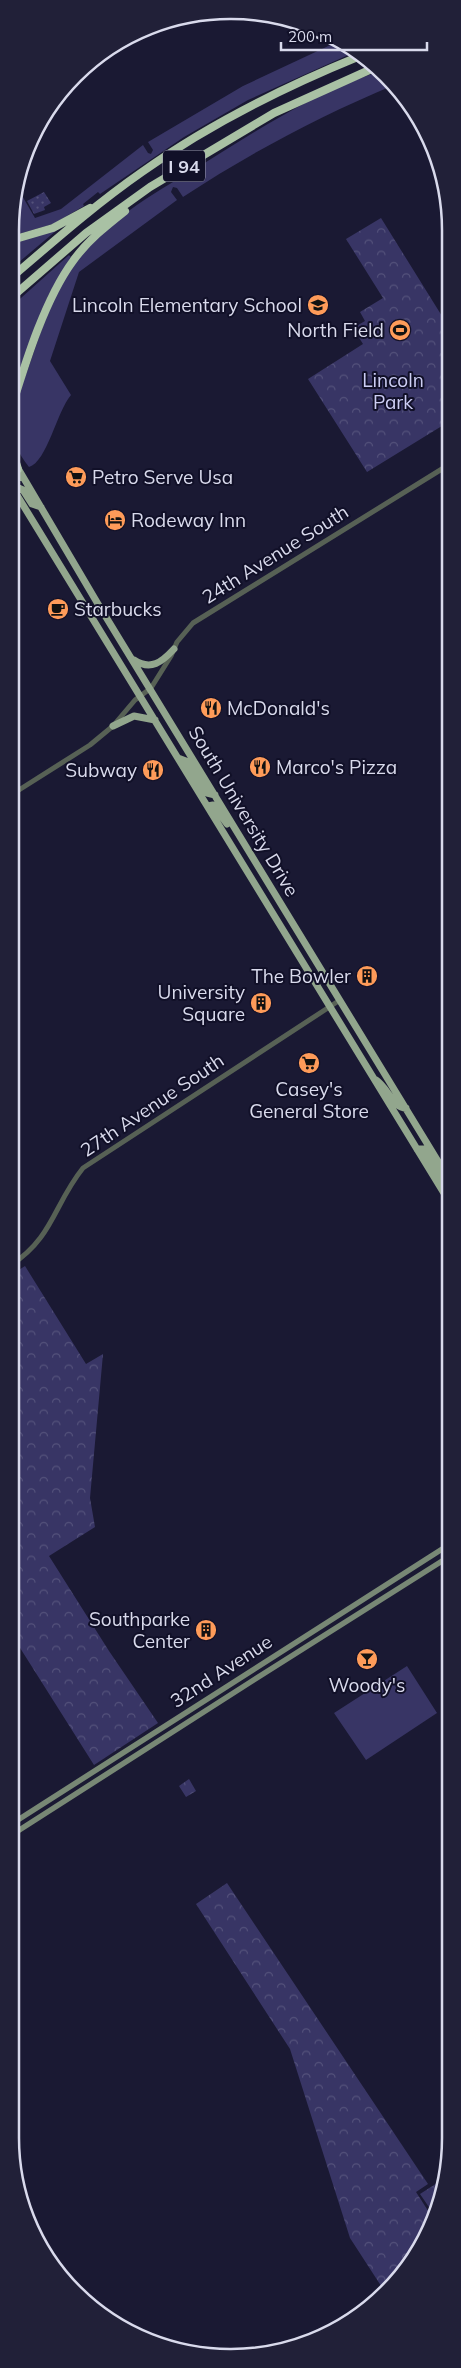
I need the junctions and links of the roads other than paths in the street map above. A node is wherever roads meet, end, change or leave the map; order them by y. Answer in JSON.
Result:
{"nodes":[{"id":1,"x":354,"y":59,"type":"edge"},
{"id":2,"x":369,"y":70,"type":"edge"},
{"id":3,"x":169,"y":175,"type":"junction"},
{"id":4,"x":111,"y":196,"type":"junction"},
{"id":5,"x":19,"y":238,"type":"edge"},
{"id":6,"x":19,"y":271,"type":"edge"},
{"id":7,"x":19,"y":291,"type":"edge"},
{"id":8,"x":19,"y":387,"type":"edge"},
{"id":9,"x":442,"y":469,"type":"edge"},
{"id":10,"x":19,"y":474,"type":"edge"},
{"id":11,"x":19,"y":489,"type":"edge"},
{"id":12,"x":19,"y":497,"type":"edge"},
{"id":13,"x":41,"y":507,"type":"junction"},
{"id":14,"x":174,"y":649,"type":"junction"},
{"id":15,"x":132,"y":658,"type":"junction"},
{"id":16,"x":151,"y":688,"type":"junction"},
{"id":17,"x":140,"y":696,"type":"junction"},
{"id":18,"x":155,"y":720,"type":"junction"},
{"id":19,"x":113,"y":726,"type":"junction"},
{"id":20,"x":178,"y":758,"type":"junction"},
{"id":21,"x":19,"y":789,"type":"edge"},
{"id":22,"x":215,"y":795,"type":"junction"},
{"id":23,"x":208,"y":806,"type":"junction"},
{"id":24,"x":240,"y":836,"type":"junction"},
{"id":25,"x":340,"y":1000,"type":"junction"},
{"id":26,"x":330,"y":1006,"type":"junction"},
{"id":27,"x":374,"y":1078,"type":"junction"},
{"id":28,"x":406,"y":1108,"type":"junction"},
{"id":29,"x":417,"y":1149,"type":"junction"},
{"id":30,"x":442,"y":1169,"type":"edge"},
{"id":31,"x":442,"y":1177,"type":"edge"},
{"id":32,"x":442,"y":1190,"type":"edge"},
{"id":33,"x":19,"y":1260,"type":"edge"},
{"id":34,"x":442,"y":1549,"type":"edge"},
{"id":35,"x":442,"y":1561,"type":"edge"},
{"id":36,"x":19,"y":1819,"type":"edge"},
{"id":37,"x":19,"y":1830,"type":"edge"}],
"edges":[{"from":1,"to":4,"type":"highway","number":"I 94"},
{"from":2,"to":3,"type":"highway","number":"I 94"},
{"from":3,"to":7,"type":"highway","number":"I 94"},
{"from":3,"to":8,"type":"highway"},
{"from":4,"to":5,"type":"highway"},
{"from":4,"to":6,"type":"highway","number":"I 94"},
{"from":9,"to":14,"type":"street","name":"24th Avenue South"},
{"from":10,"to":13,"type":"main road","name":"South University Drive"},
{"from":11,"to":13,"type":"main road"},
{"from":12,"to":17,"type":"main road","name":"South University Drive"},
{"from":13,"to":15,"type":"main road","name":"South University Drive"},
{"from":14,"to":15,"type":"main road"},
{"from":14,"to":16,"type":"street","name":"24th Avenue South"},
{"from":15,"to":16,"type":"main road","name":"South University Drive"},
{"from":16,"to":17,"type":"street","name":"24th Avenue South"},
{"from":16,"to":22,"type":"main road","name":"South University Drive"},
{"from":17,"to":18,"type":"main road","name":"South University Drive"},
{"from":17,"to":19,"type":"street","name":"24th Avenue South"},
{"from":18,"to":19,"type":"main road"},
{"from":18,"to":20,"type":"main road","name":"South University Drive"},
{"from":19,"to":21,"type":"street","name":"24th Avenue South"},
{"from":20,"to":22,"type":"main road"},
{"from":20,"to":23,"type":"main road","name":"South University Drive"},
{"from":22,"to":24,"type":"main road","name":"South University Drive"},
{"from":23,"to":24,"type":"main road"},
{"from":23,"to":26,"type":"main road","name":"South University Drive"},
{"from":24,"to":25,"type":"main road","name":"South University Drive"},
{"from":25,"to":26,"type":"street","name":"27th Avenue South"},
{"from":25,"to":28,"type":"main road","name":"South University Drive"},
{"from":26,"to":27,"type":"main road","name":"South University Drive"},
{"from":26,"to":33,"type":"street","name":"27th Avenue South"},
{"from":27,"to":28,"type":"main road"},
{"from":27,"to":29,"type":"main road","name":"South University Drive"},
{"from":28,"to":30,"type":"main road","name":"South University Drive"},
{"from":29,"to":31,"type":"main road"},
{"from":29,"to":32,"type":"main road","name":"South University Drive"},
{"from":34,"to":36,"type":"main road","name":"32nd Avenue"},
{"from":35,"to":37,"type":"main road","name":"32nd Avenue"}]}
